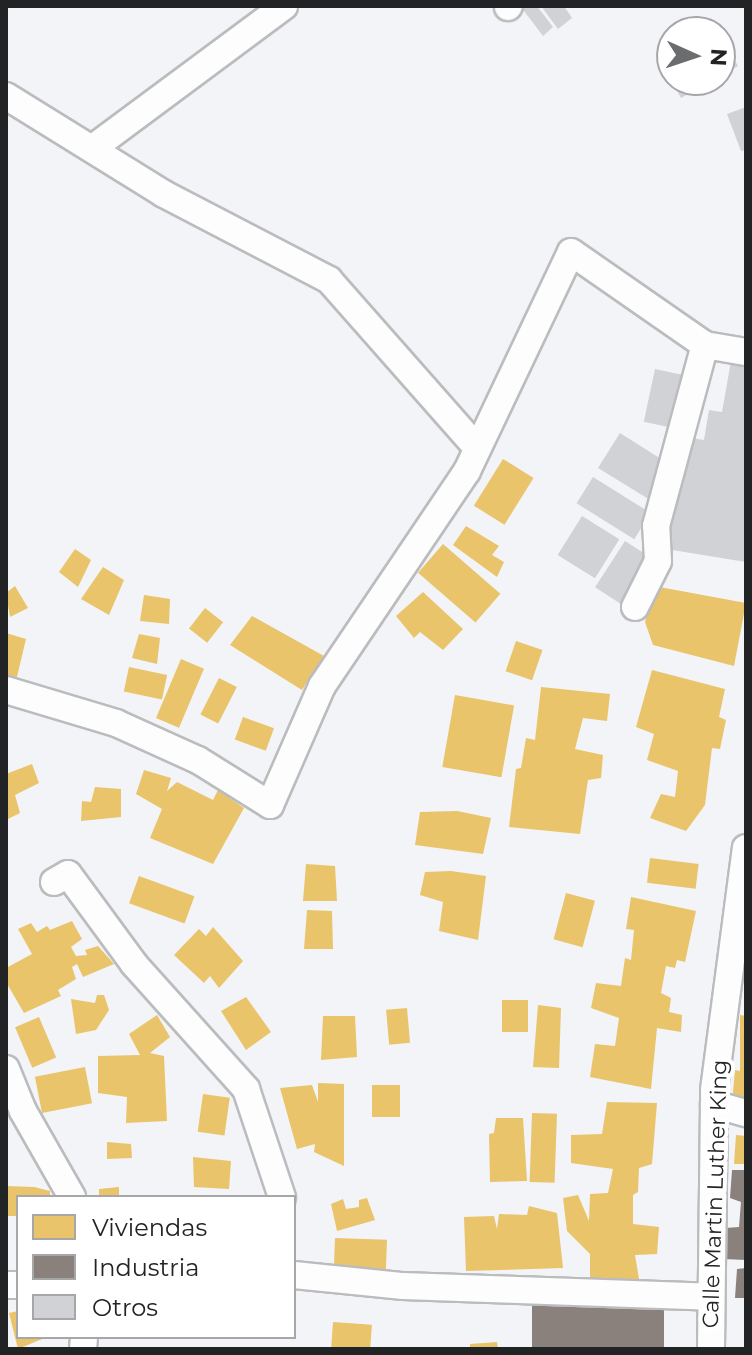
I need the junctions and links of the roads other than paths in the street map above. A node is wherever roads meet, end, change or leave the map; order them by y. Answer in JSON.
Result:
{"nodes":[{"id":1,"x":284,"y":6,"type":"edge"},
{"id":2,"x":6,"y":96,"type":"edge"},
{"id":3,"x":93,"y":148,"type":"junction"},
{"id":4,"x":705,"y":345,"type":"junction"},
{"id":5,"x":746,"y":352,"type":"edge"},
{"id":6,"x":477,"y":448,"type":"junction"},
{"id":7,"x":635,"y":607,"type":"dead end"},
{"id":8,"x":6,"y":690,"type":"edge"},
{"id":9,"x":746,"y":848,"type":"edge"},
{"id":10,"x":54,"y":882,"type":"dead end"},
{"id":11,"x":741,"y":914,"type":"edge"},
{"id":12,"x":6,"y":1069,"type":"edge"},
{"id":13,"x":12,"y":1097,"type":"edge"},
{"id":14,"x":714,"y":1104,"type":"junction"},
{"id":15,"x":746,"y":1113,"type":"edge"},
{"id":16,"x":71,"y":1195,"type":"edge"},
{"id":17,"x":281,"y":1195,"type":"edge"},
{"id":18,"x":296,"y":1275,"type":"edge"},
{"id":19,"x":711,"y":1297,"type":"junction"},
{"id":20,"x":711,"y":1349,"type":"edge"}],
"edges":[{"from":1,"to":3,"type":"street"},
{"from":2,"to":3,"type":"street"},
{"from":3,"to":6,"type":"street"},
{"from":4,"to":5,"type":"street"},
{"from":4,"to":6,"type":"street"},
{"from":4,"to":7,"type":"street"},
{"from":6,"to":8,"type":"street"},
{"from":9,"to":11,"type":"street","name":"Calle Martin Luther King"},
{"from":10,"to":17,"type":"street"},
{"from":11,"to":14,"type":"street","name":"Calle Martin Luther King"},
{"from":12,"to":13,"type":"street"},
{"from":13,"to":16,"type":"street"},
{"from":14,"to":15,"type":"street"},
{"from":14,"to":19,"type":"street","name":"Calle Martin Luther King"},
{"from":18,"to":19,"type":"street"},
{"from":19,"to":20,"type":"street","name":"Calle Martin Luther King"}]}
